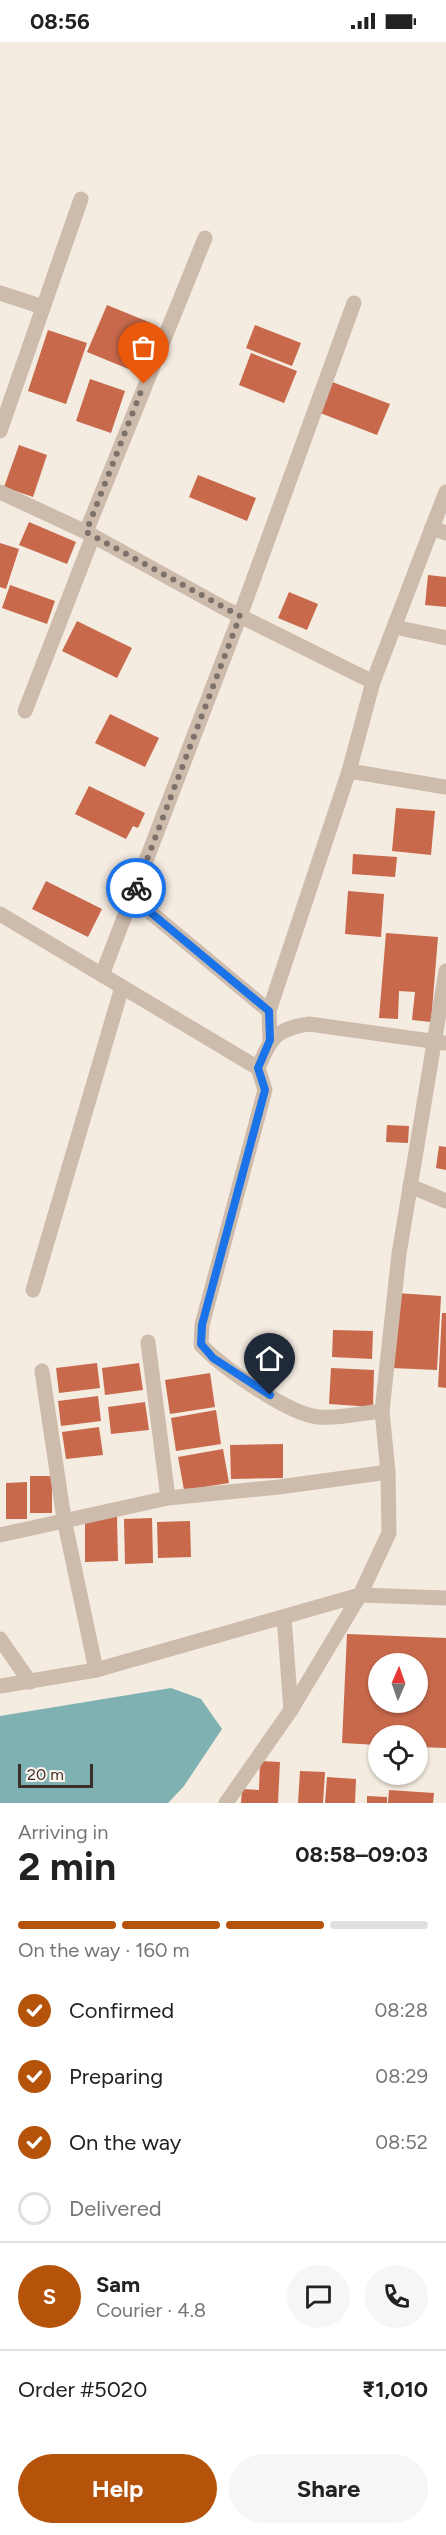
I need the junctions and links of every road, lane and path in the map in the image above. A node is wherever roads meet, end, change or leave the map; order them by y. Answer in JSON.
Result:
{"nodes":[{"id":1,"x":81,"y":199,"type":"dead end"},
{"id":2,"x":205,"y":238,"type":"dead end"},
{"id":3,"x":0,"y":293,"type":"edge"},
{"id":4,"x":354,"y":303,"type":"dead end"},
{"id":5,"x":43,"y":307,"type":"junction"},
{"id":6,"x":0,"y":431,"type":"edge"},
{"id":7,"x":0,"y":492,"type":"edge"},
{"id":8,"x":446,"y":492,"type":"edge"},
{"id":9,"x":439,"y":530,"type":"edge"},
{"id":10,"x":89,"y":534,"type":"junction"},
{"id":11,"x":240,"y":616,"type":"junction"},
{"id":12,"x":394,"y":627,"type":"junction"},
{"id":13,"x":446,"y":638,"type":"edge"},
{"id":14,"x":374,"y":682,"type":"junction"},
{"id":15,"x":25,"y":711,"type":"dead end"},
{"id":16,"x":349,"y":771,"type":"junction"},
{"id":17,"x":446,"y":787,"type":"edge"},
{"id":18,"x":132,"y":897,"type":"junction"},
{"id":19,"x":0,"y":914,"type":"edge"},
{"id":20,"x":446,"y":971,"type":"edge"},
{"id":21,"x":102,"y":975,"type":"junction"},
{"id":22,"x":122,"y":987,"type":"junction"},
{"id":23,"x":269,"y":1011,"type":"junction"},
{"id":24,"x":270,"y":1040,"type":"junction"},
{"id":25,"x":440,"y":1043,"type":"edge"},
{"id":26,"x":258,"y":1068,"type":"junction"},
{"id":27,"x":410,"y":1186,"type":"junction"},
{"id":28,"x":446,"y":1201,"type":"edge"},
{"id":29,"x":33,"y":1290,"type":"dead end"},
{"id":30,"x":148,"y":1342,"type":"dead end"},
{"id":31,"x":42,"y":1371,"type":"dead end"},
{"id":32,"x":382,"y":1411,"type":"junction"},
{"id":33,"x":388,"y":1472,"type":"junction"},
{"id":34,"x":168,"y":1498,"type":"junction"},
{"id":35,"x":64,"y":1519,"type":"junction"},
{"id":36,"x":0,"y":1535,"type":"edge"},
{"id":37,"x":360,"y":1595,"type":"junction"},
{"id":38,"x":446,"y":1598,"type":"edge"},
{"id":39,"x":284,"y":1617,"type":"junction"},
{"id":40,"x":0,"y":1639,"type":"edge"},
{"id":41,"x":96,"y":1670,"type":"junction"},
{"id":42,"x":30,"y":1682,"type":"junction"},
{"id":43,"x":0,"y":1686,"type":"edge"},
{"id":44,"x":291,"y":1710,"type":"junction"},
{"id":45,"x":226,"y":1803,"type":"edge"}],
"edges":[{"from":1,"to":5,"type":"street"},
{"from":2,"to":10,"type":"street"},
{"from":3,"to":5,"type":"street"},
{"from":4,"to":11,"type":"street"},
{"from":5,"to":6,"type":"street"},
{"from":7,"to":10,"type":"street"},
{"from":8,"to":9,"type":"street"},
{"from":9,"to":12,"type":"street"},
{"from":10,"to":11,"type":"street"},
{"from":10,"to":15,"type":"street"},
{"from":11,"to":14,"type":"street"},
{"from":11,"to":18,"type":"street"},
{"from":12,"to":13,"type":"street"},
{"from":12,"to":14,"type":"street"},
{"from":14,"to":16,"type":"street"},
{"from":16,"to":17,"type":"street"},
{"from":16,"to":23,"type":"street"},
{"from":18,"to":21,"type":"street"},
{"from":18,"to":23,"type":"street"},
{"from":19,"to":21,"type":"street"},
{"from":20,"to":25,"type":"street"},
{"from":21,"to":22,"type":"street"},
{"from":22,"to":26,"type":"street"},
{"from":22,"to":29,"type":"street"},
{"from":23,"to":24,"type":"street"},
{"from":24,"to":25,"type":"street"},
{"from":24,"to":26,"type":"street"},
{"from":25,"to":27,"type":"street"},
{"from":26,"to":32,"type":"street"},
{"from":27,"to":28,"type":"street"},
{"from":27,"to":32,"type":"street"},
{"from":30,"to":34,"type":"street"},
{"from":31,"to":35,"type":"street"},
{"from":32,"to":33,"type":"street"},
{"from":33,"to":34,"type":"street"},
{"from":33,"to":37,"type":"street"},
{"from":34,"to":35,"type":"street"},
{"from":35,"to":36,"type":"street"},
{"from":35,"to":41,"type":"street"},
{"from":37,"to":38,"type":"street"},
{"from":37,"to":39,"type":"street"},
{"from":37,"to":44,"type":"street"},
{"from":39,"to":41,"type":"street"},
{"from":39,"to":44,"type":"street"},
{"from":40,"to":42,"type":"street"},
{"from":41,"to":42,"type":"street"},
{"from":42,"to":43,"type":"street"},
{"from":44,"to":45,"type":"street"}]}
